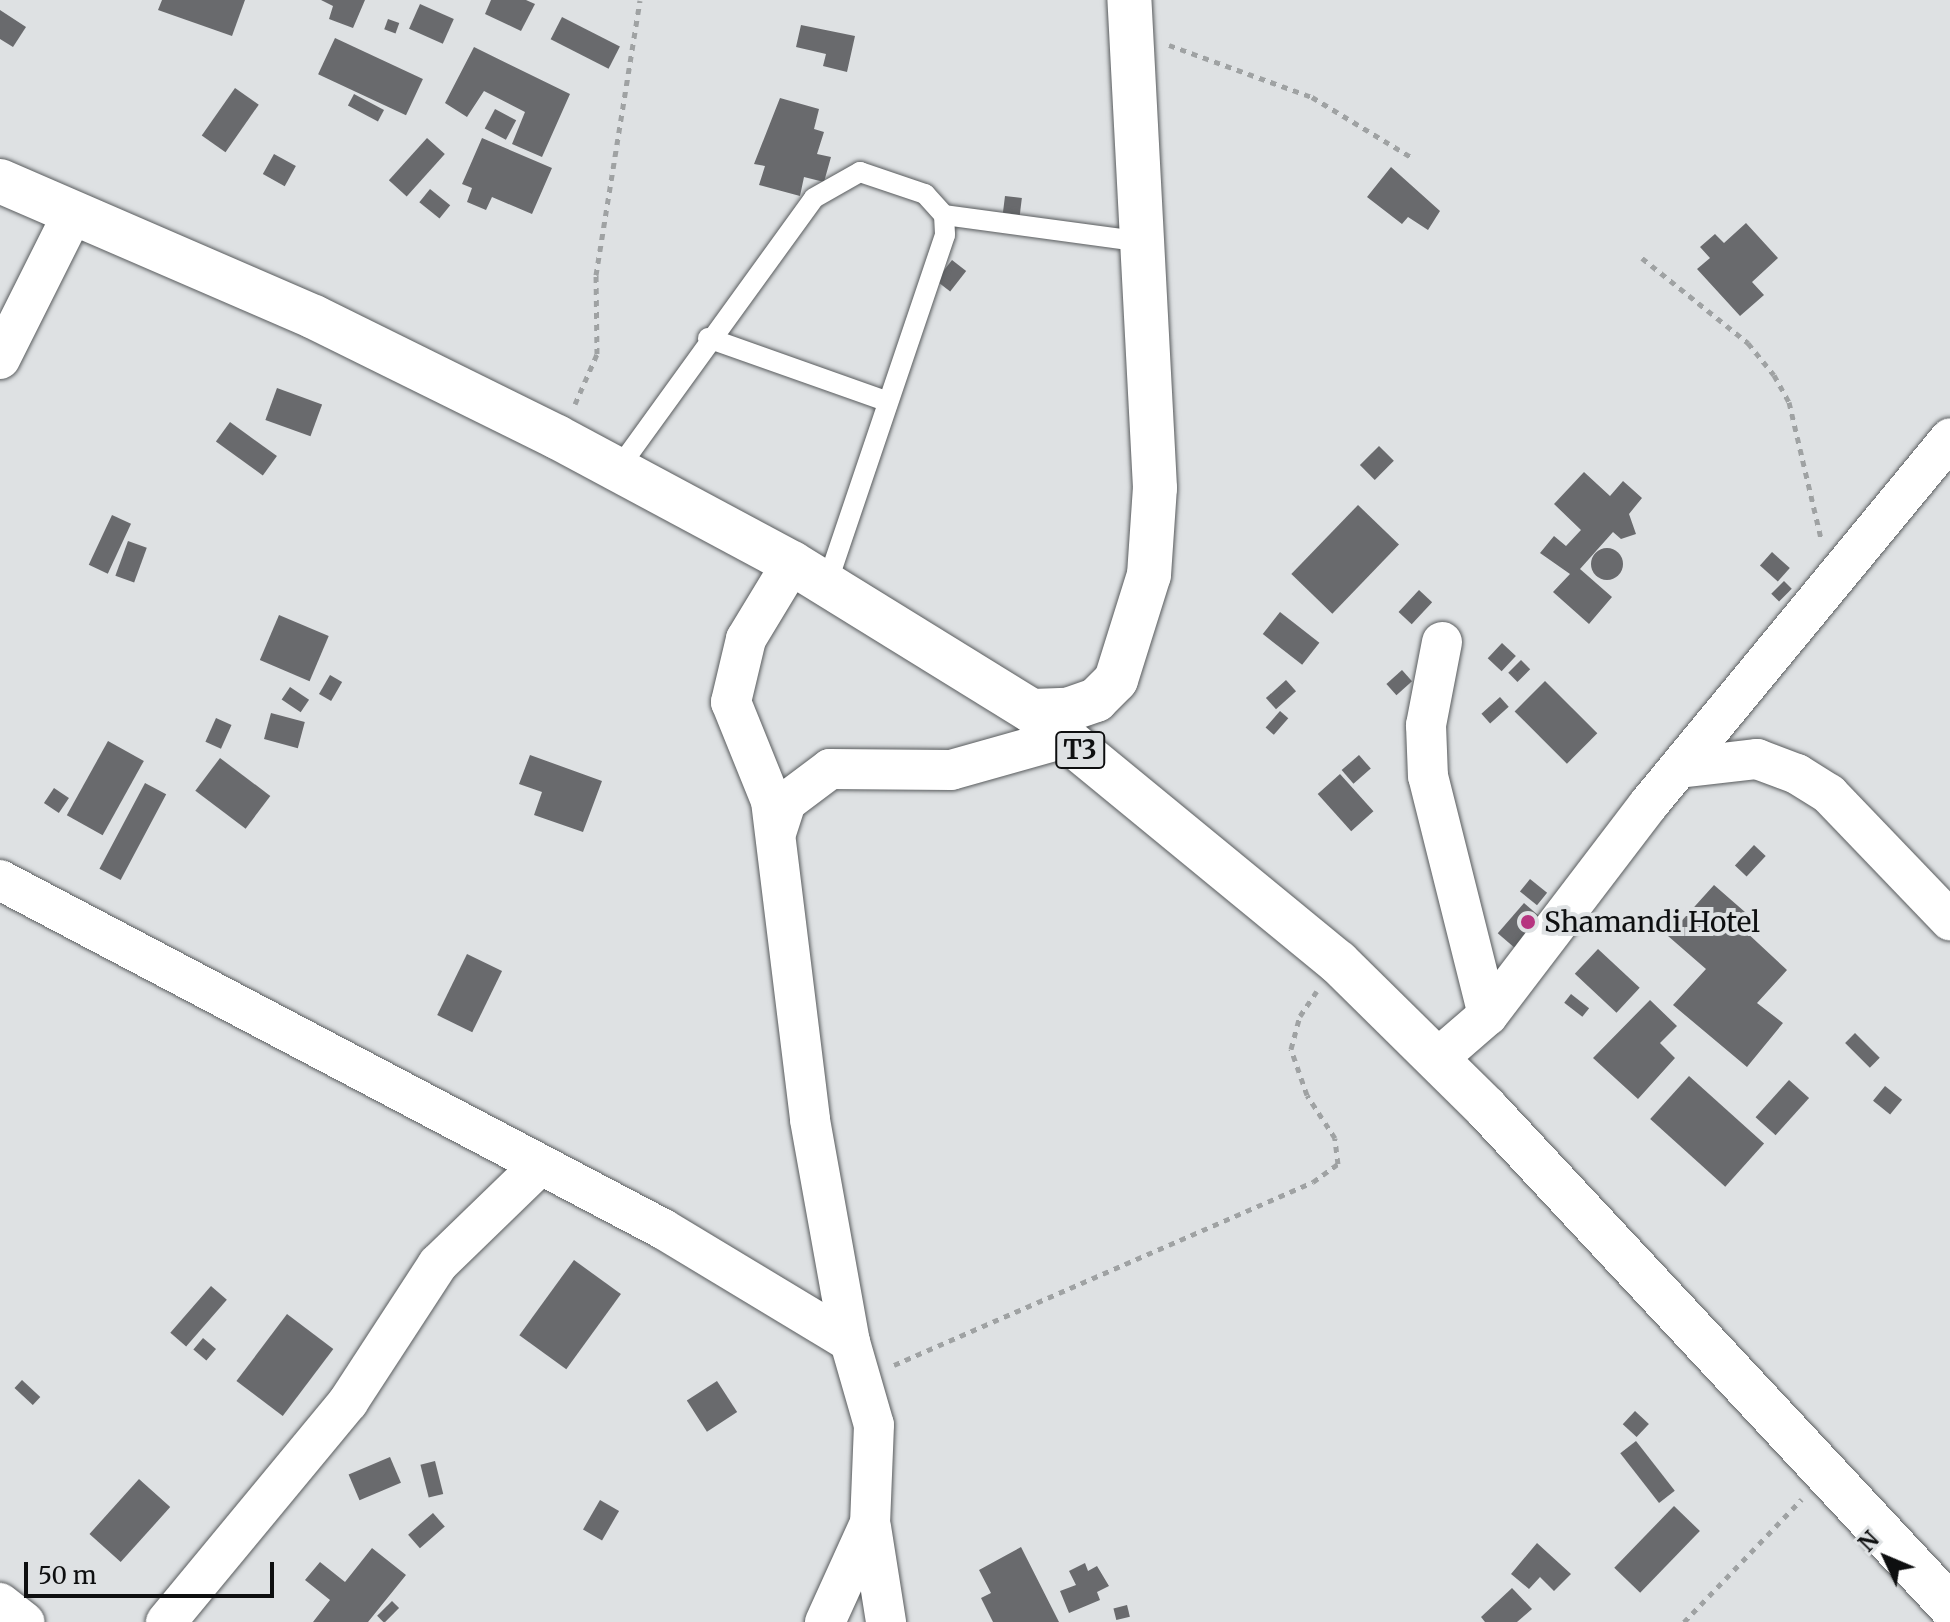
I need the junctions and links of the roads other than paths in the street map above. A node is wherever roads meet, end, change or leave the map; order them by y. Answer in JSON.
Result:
{"nodes":[{"id":1,"x":1130,"y":16,"type":"edge"},
{"id":2,"x":0,"y":181,"type":"edge"},
{"id":3,"x":73,"y":213,"type":"junction"},
{"id":4,"x":944,"y":215,"type":"junction"},
{"id":5,"x":1137,"y":241,"type":"junction"},
{"id":6,"x":708,"y":338,"type":"junction"},
{"id":7,"x":0,"y":359,"type":"edge"},
{"id":8,"x":886,"y":401,"type":"junction"},
{"id":9,"x":1950,"y":438,"type":"edge"},
{"id":10,"x":618,"y":469,"type":"junction"},
{"id":11,"x":810,"y":574,"type":"junction"},
{"id":12,"x":1442,"y":642,"type":"dead end"},
{"id":13,"x":1032,"y":711,"type":"junction"},
{"id":14,"x":1065,"y":738,"type":"junction"},
{"id":15,"x":1679,"y":768,"type":"junction"},
{"id":16,"x":777,"y":830,"type":"junction"},
{"id":17,"x":0,"y":880,"type":"edge"},
{"id":18,"x":1950,"y":920,"type":"edge"},
{"id":19,"x":1488,"y":1015,"type":"junction"},
{"id":20,"x":1437,"y":1059,"type":"junction"},
{"id":21,"x":540,"y":1165,"type":"junction"},
{"id":22,"x":850,"y":1342,"type":"junction"},
{"id":23,"x":870,"y":1523,"type":"junction"},
{"id":24,"x":0,"y":1603,"type":"edge"},
{"id":25,"x":1950,"y":1606,"type":"edge"},
{"id":26,"x":24,"y":1622,"type":"edge"},
{"id":27,"x":166,"y":1622,"type":"edge"},
{"id":28,"x":825,"y":1622,"type":"edge"},
{"id":29,"x":886,"y":1622,"type":"edge"}],
"edges":[{"from":1,"to":5,"type":"main road"},
{"from":2,"to":3,"type":"main road","number":"T3"},
{"from":3,"to":7,"type":"street"},
{"from":3,"to":10,"type":"main road","number":"T3"},
{"from":4,"to":5,"type":"lane"},
{"from":4,"to":6,"type":"lane"},
{"from":4,"to":8,"type":"lane"},
{"from":5,"to":13,"type":"main road"},
{"from":6,"to":8,"type":"lane"},
{"from":6,"to":10,"type":"lane"},
{"from":8,"to":11,"type":"lane"},
{"from":9,"to":15,"type":"street"},
{"from":10,"to":11,"type":"main road","number":"T3"},
{"from":11,"to":13,"type":"main road","number":"T3"},
{"from":11,"to":16,"type":"street"},
{"from":12,"to":19,"type":"street"},
{"from":13,"to":14,"type":"main road","number":"T3"},
{"from":14,"to":16,"type":"street"},
{"from":14,"to":20,"type":"main road","number":"T3"},
{"from":15,"to":18,"type":"street"},
{"from":15,"to":19,"type":"street"},
{"from":16,"to":22,"type":"street"},
{"from":17,"to":21,"type":"street"},
{"from":19,"to":20,"type":"street"},
{"from":20,"to":25,"type":"main road","number":"T3"},
{"from":21,"to":22,"type":"street"},
{"from":21,"to":27,"type":"street"},
{"from":22,"to":23,"type":"street"},
{"from":23,"to":28,"type":"street"},
{"from":23,"to":29,"type":"street"},
{"from":24,"to":26,"type":"street"}]}
